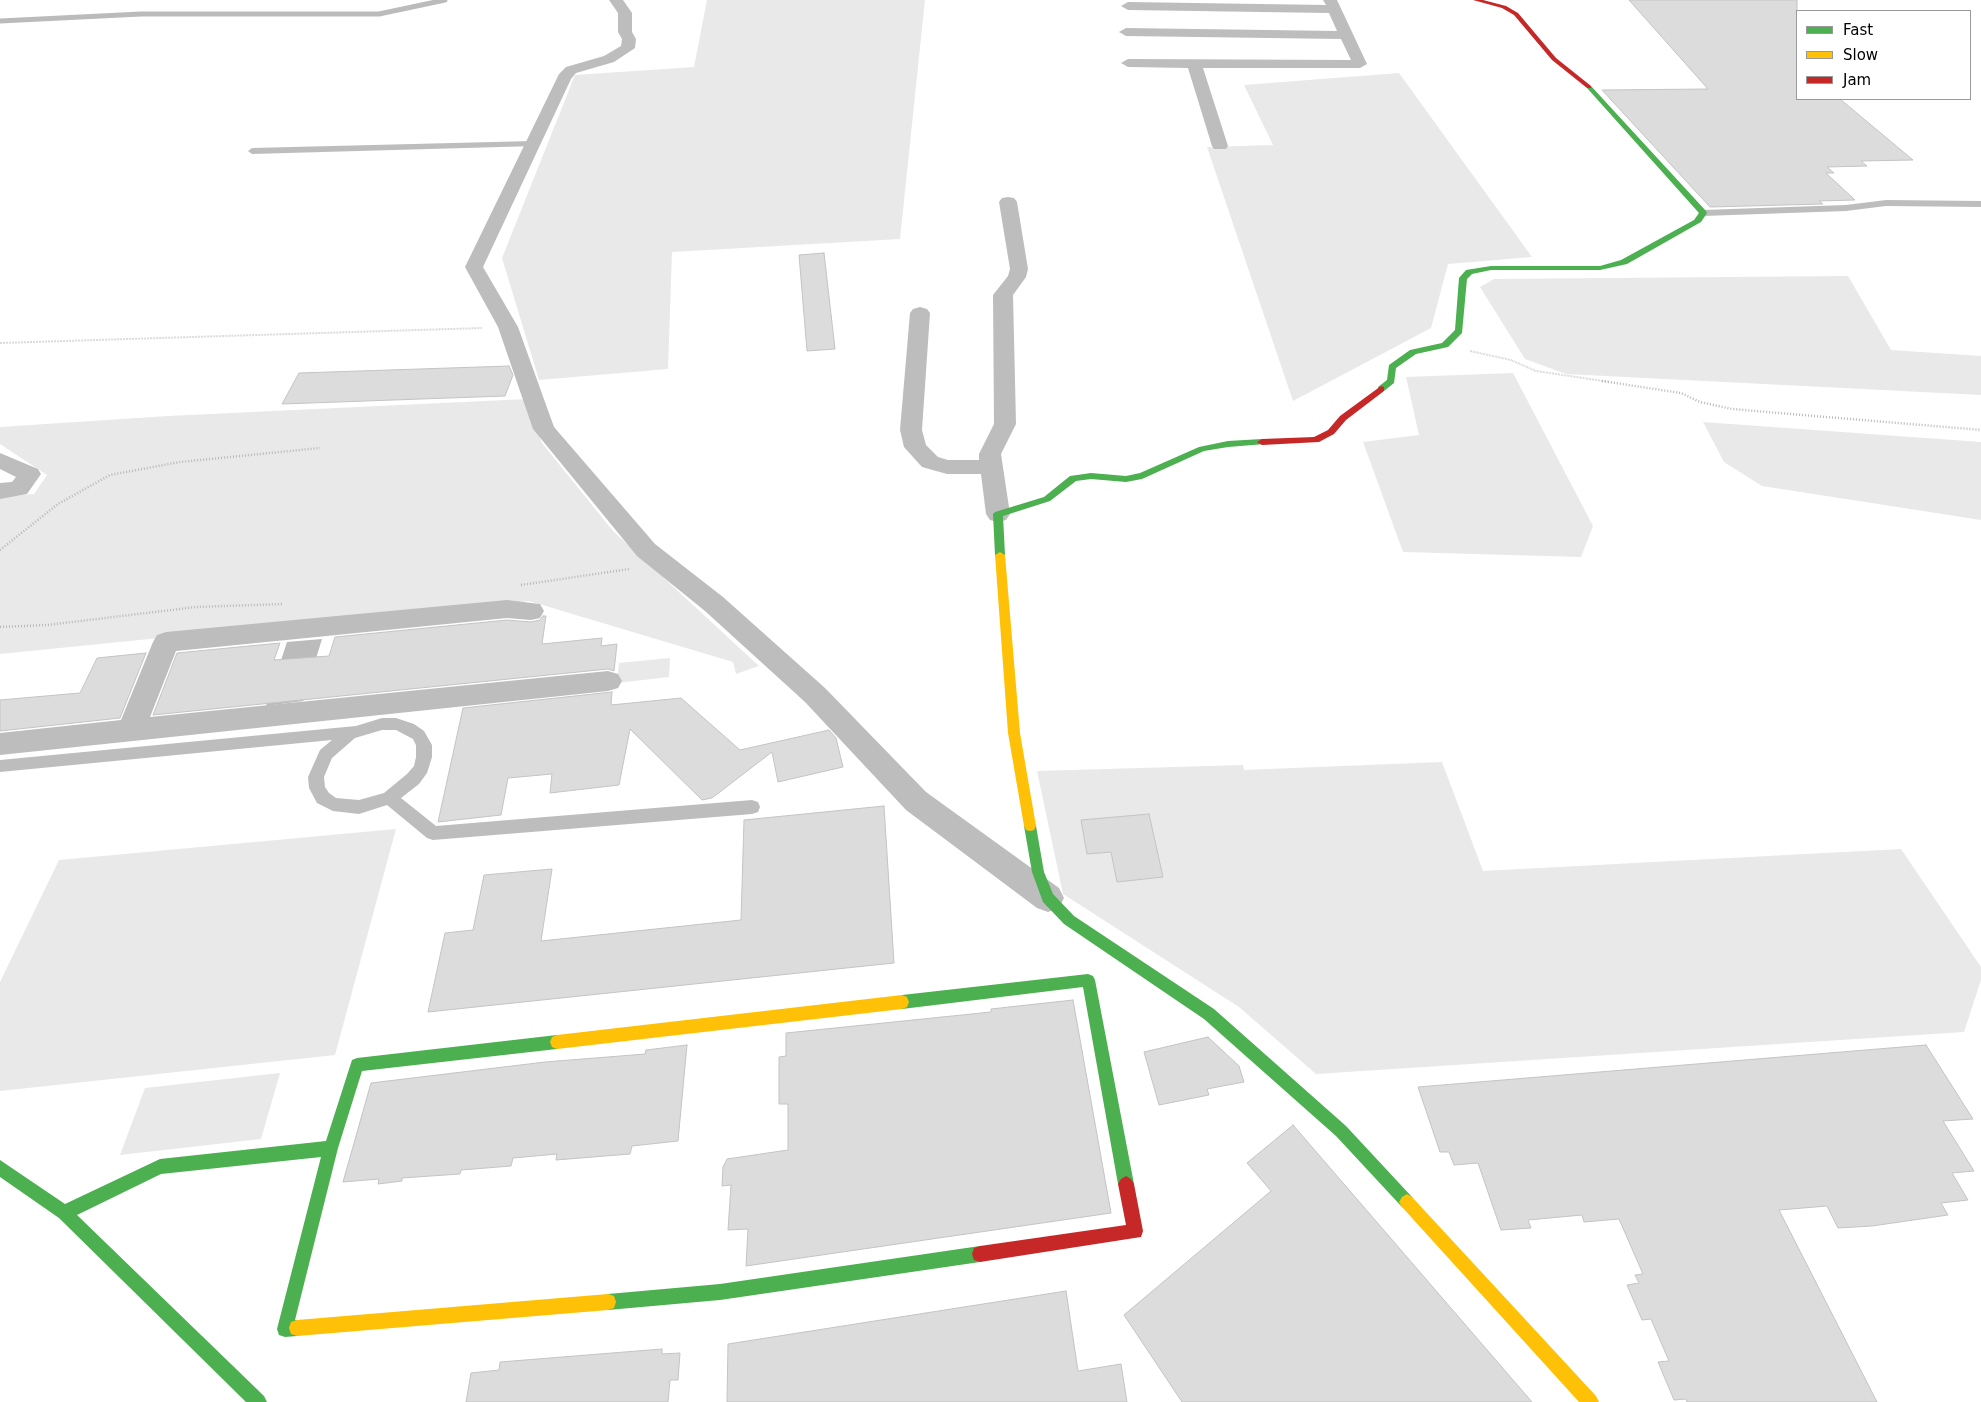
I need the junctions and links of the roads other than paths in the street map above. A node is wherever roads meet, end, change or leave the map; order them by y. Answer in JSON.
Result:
{"nodes":[{"id":1,"x":616,"y":0,"type":"edge"},
{"id":2,"x":1476,"y":0,"type":"edge"},
{"id":3,"x":1332,"y":4,"type":"edge"},
{"id":4,"x":1128,"y":6,"type":"dead end"},
{"id":5,"x":1126,"y":32,"type":"dead end"},
{"id":6,"x":1346,"y":35,"type":"junction"},
{"id":7,"x":1128,"y":63,"type":"dead end"},
{"id":8,"x":1194,"y":63,"type":"junction"},
{"id":9,"x":533,"y":144,"type":"junction"},
{"id":10,"x":1220,"y":146,"type":"dead end"},
{"id":11,"x":252,"y":151,"type":"dead end"},
{"id":12,"x":1008,"y":202,"type":"dead end"},
{"id":13,"x":1981,"y":204,"type":"edge"},
{"id":14,"x":1703,"y":213,"type":"junction"},
{"id":15,"x":920,"y":313,"type":"dead end"},
{"id":16,"x":0,"y":460,"type":"edge"},
{"id":17,"x":993,"y":467,"type":"junction"},
{"id":18,"x":0,"y":491,"type":"edge"},
{"id":19,"x":998,"y":514,"type":"junction"},
{"id":20,"x":531,"y":611,"type":"dead end"},
{"id":21,"x":608,"y":681,"type":"dead end"},
{"id":22,"x":131,"y":731,"type":"junction"},
{"id":23,"x":355,"y":732,"type":"junction"},
{"id":24,"x":0,"y":744,"type":"edge"},
{"id":25,"x":0,"y":766,"type":"edge"},
{"id":26,"x":389,"y":798,"type":"junction"},
{"id":27,"x":752,"y":807,"type":"dead end"},
{"id":28,"x":1048,"y":898,"type":"junction"},
{"id":29,"x":332,"y":1148,"type":"junction"},
{"id":30,"x":0,"y":1168,"type":"edge"},
{"id":31,"x":64,"y":1214,"type":"junction"},
{"id":32,"x":258,"y":1402,"type":"edge"},
{"id":33,"x":1590,"y":1402,"type":"edge"}],
"edges":[{"from":1,"to":9,"type":"street"},
{"from":2,"to":14,"type":"street"},
{"from":3,"to":4,"type":"street"},
{"from":3,"to":6,"type":"street"},
{"from":5,"to":6,"type":"street"},
{"from":6,"to":8,"type":"street"},
{"from":7,"to":8,"type":"street"},
{"from":8,"to":10,"type":"street"},
{"from":9,"to":11,"type":"lane"},
{"from":9,"to":28,"type":"street"},
{"from":12,"to":17,"type":"street"},
{"from":13,"to":14,"type":"lane"},
{"from":14,"to":19,"type":"street"},
{"from":15,"to":17,"type":"street"},
{"from":16,"to":18,"type":"street"},
{"from":17,"to":19,"type":"street"},
{"from":19,"to":28,"type":"street"},
{"from":20,"to":22,"type":"street"},
{"from":21,"to":22,"type":"street"},
{"from":22,"to":24,"type":"street"},
{"from":23,"to":25,"type":"lane"},
{"from":23,"to":26,"type":"lane"},
{"from":23,"to":26,"type":"lane"},
{"from":26,"to":27,"type":"lane"},
{"from":28,"to":33,"type":"street"},
{"from":29,"to":29,"type":"street"},
{"from":29,"to":31,"type":"street"},
{"from":30,"to":31,"type":"street"},
{"from":31,"to":32,"type":"street"}]}
